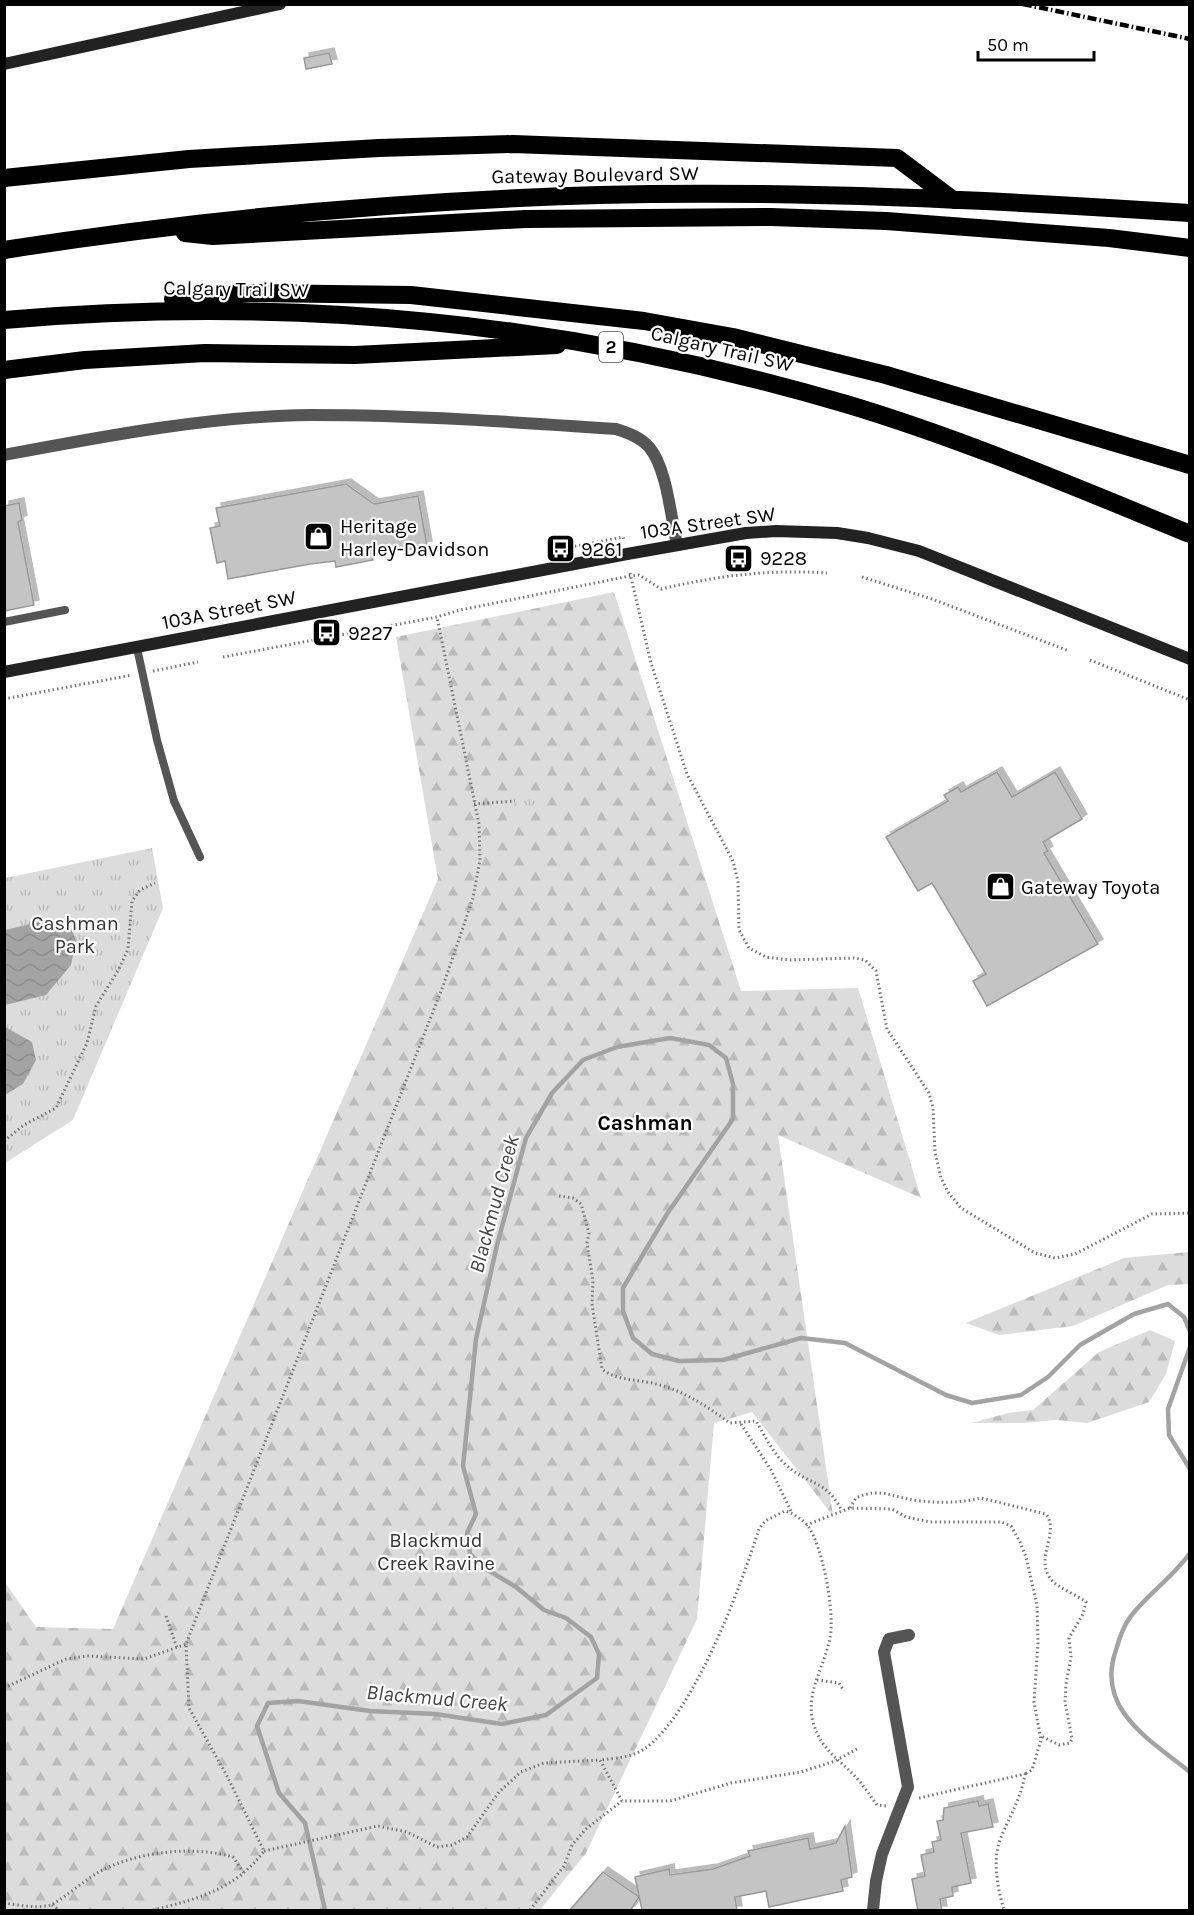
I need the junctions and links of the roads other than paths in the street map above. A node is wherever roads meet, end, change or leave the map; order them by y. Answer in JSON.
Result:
{"nodes":[{"id":1,"x":280,"y":4,"type":"edge"},
{"id":2,"x":4,"y":64,"type":"edge"},
{"id":3,"x":4,"y":178,"type":"edge"},
{"id":4,"x":953,"y":200,"type":"junction"},
{"id":5,"x":1190,"y":213,"type":"edge"},
{"id":6,"x":152,"y":229,"type":"junction"},
{"id":7,"x":1190,"y":248,"type":"edge"},
{"id":8,"x":4,"y":250,"type":"edge"},
{"id":9,"x":4,"y":319,"type":"edge"},
{"id":10,"x":593,"y":344,"type":"junction"},
{"id":11,"x":4,"y":370,"type":"edge"},
{"id":12,"x":4,"y":455,"type":"edge"},
{"id":13,"x":1190,"y":465,"type":"edge"},
{"id":14,"x":1190,"y":534,"type":"edge"},
{"id":15,"x":677,"y":545,"type":"junction"},
{"id":16,"x":65,"y":610,"type":"dead end"},
{"id":17,"x":4,"y":622,"type":"edge"},
{"id":18,"x":136,"y":648,"type":"junction"},
{"id":19,"x":1190,"y":659,"type":"edge"},
{"id":20,"x":4,"y":672,"type":"edge"},
{"id":21,"x":200,"y":857,"type":"dead end"},
{"id":22,"x":909,"y":1635,"type":"dead end"},
{"id":23,"x":871,"y":1910,"type":"edge"}],
"edges":[{"from":1,"to":2,"type":"street"},
{"from":3,"to":4,"type":"highway"},
{"from":4,"to":5,"type":"highway","name":"Gateway Boulevard SW"},
{"from":4,"to":6,"type":"highway","name":"Gateway Boulevard SW"},
{"from":6,"to":7,"type":"highway"},
{"from":6,"to":8,"type":"highway","name":"Gateway Boulevard SW"},
{"from":9,"to":10,"type":"highway","name":"Calgary Trail SW","number":"2"},
{"from":9,"to":13,"type":"highway"},
{"from":10,"to":11,"type":"highway"},
{"from":10,"to":14,"type":"highway","name":"Calgary Trail SW","number":"2"},
{"from":12,"to":15,"type":"street"},
{"from":15,"to":18,"type":"street","name":"103A Street SW"},
{"from":15,"to":19,"type":"street","name":"103A Street SW"},
{"from":16,"to":17,"type":"lane"},
{"from":18,"to":20,"type":"street","name":"103A Street SW"},
{"from":18,"to":21,"type":"lane"},
{"from":22,"to":23,"type":"street"}]}
